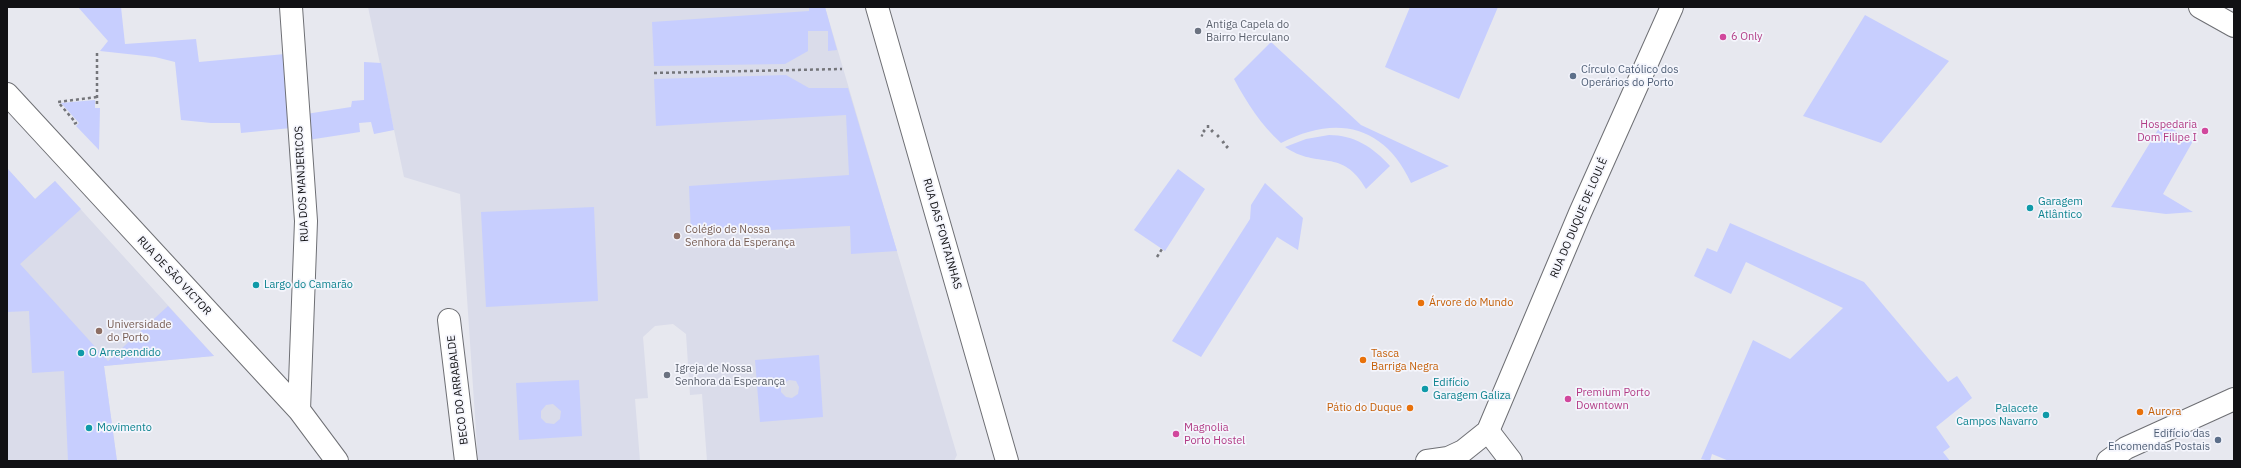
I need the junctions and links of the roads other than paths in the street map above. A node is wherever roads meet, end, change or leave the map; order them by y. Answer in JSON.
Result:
{"nodes":[{"id":1,"x":291,"y":7,"type":"edge"},
{"id":2,"x":877,"y":7,"type":"edge"},
{"id":3,"x":1672,"y":7,"type":"edge"},
{"id":4,"x":2200,"y":7,"type":"edge"},
{"id":5,"x":2234,"y":26,"type":"edge"},
{"id":6,"x":7,"y":94,"type":"edge"},
{"id":7,"x":449,"y":320,"type":"dead end"},
{"id":8,"x":2234,"y":400,"type":"edge"},
{"id":9,"x":299,"y":410,"type":"junction"},
{"id":10,"x":1488,"y":431,"type":"junction"},
{"id":11,"x":1437,"y":460,"type":"edge"},
{"id":12,"x":337,"y":461,"type":"edge"},
{"id":13,"x":466,"y":461,"type":"edge"},
{"id":14,"x":1007,"y":461,"type":"edge"},
{"id":15,"x":1511,"y":461,"type":"edge"},
{"id":16,"x":2108,"y":461,"type":"edge"}],
"edges":[{"from":1,"to":9,"type":"street","name":"RUA DOS MANJERICOS"},
{"from":2,"to":14,"type":"street","name":"RUA DAS FONTAINHAS"},
{"from":3,"to":10,"type":"street","name":"RUA DO DUQUE DE LOULÉ"},
{"from":4,"to":5,"type":"street"},
{"from":6,"to":9,"type":"street","name":"RUA DE SÃO VICTOR"},
{"from":7,"to":13,"type":"street","name":"BECO DO ARRABALDE"},
{"from":8,"to":16,"type":"street"},
{"from":9,"to":12,"type":"street","name":"RUA DE SÃO VICTOR"},
{"from":10,"to":11,"type":"street"},
{"from":10,"to":15,"type":"street"}]}
